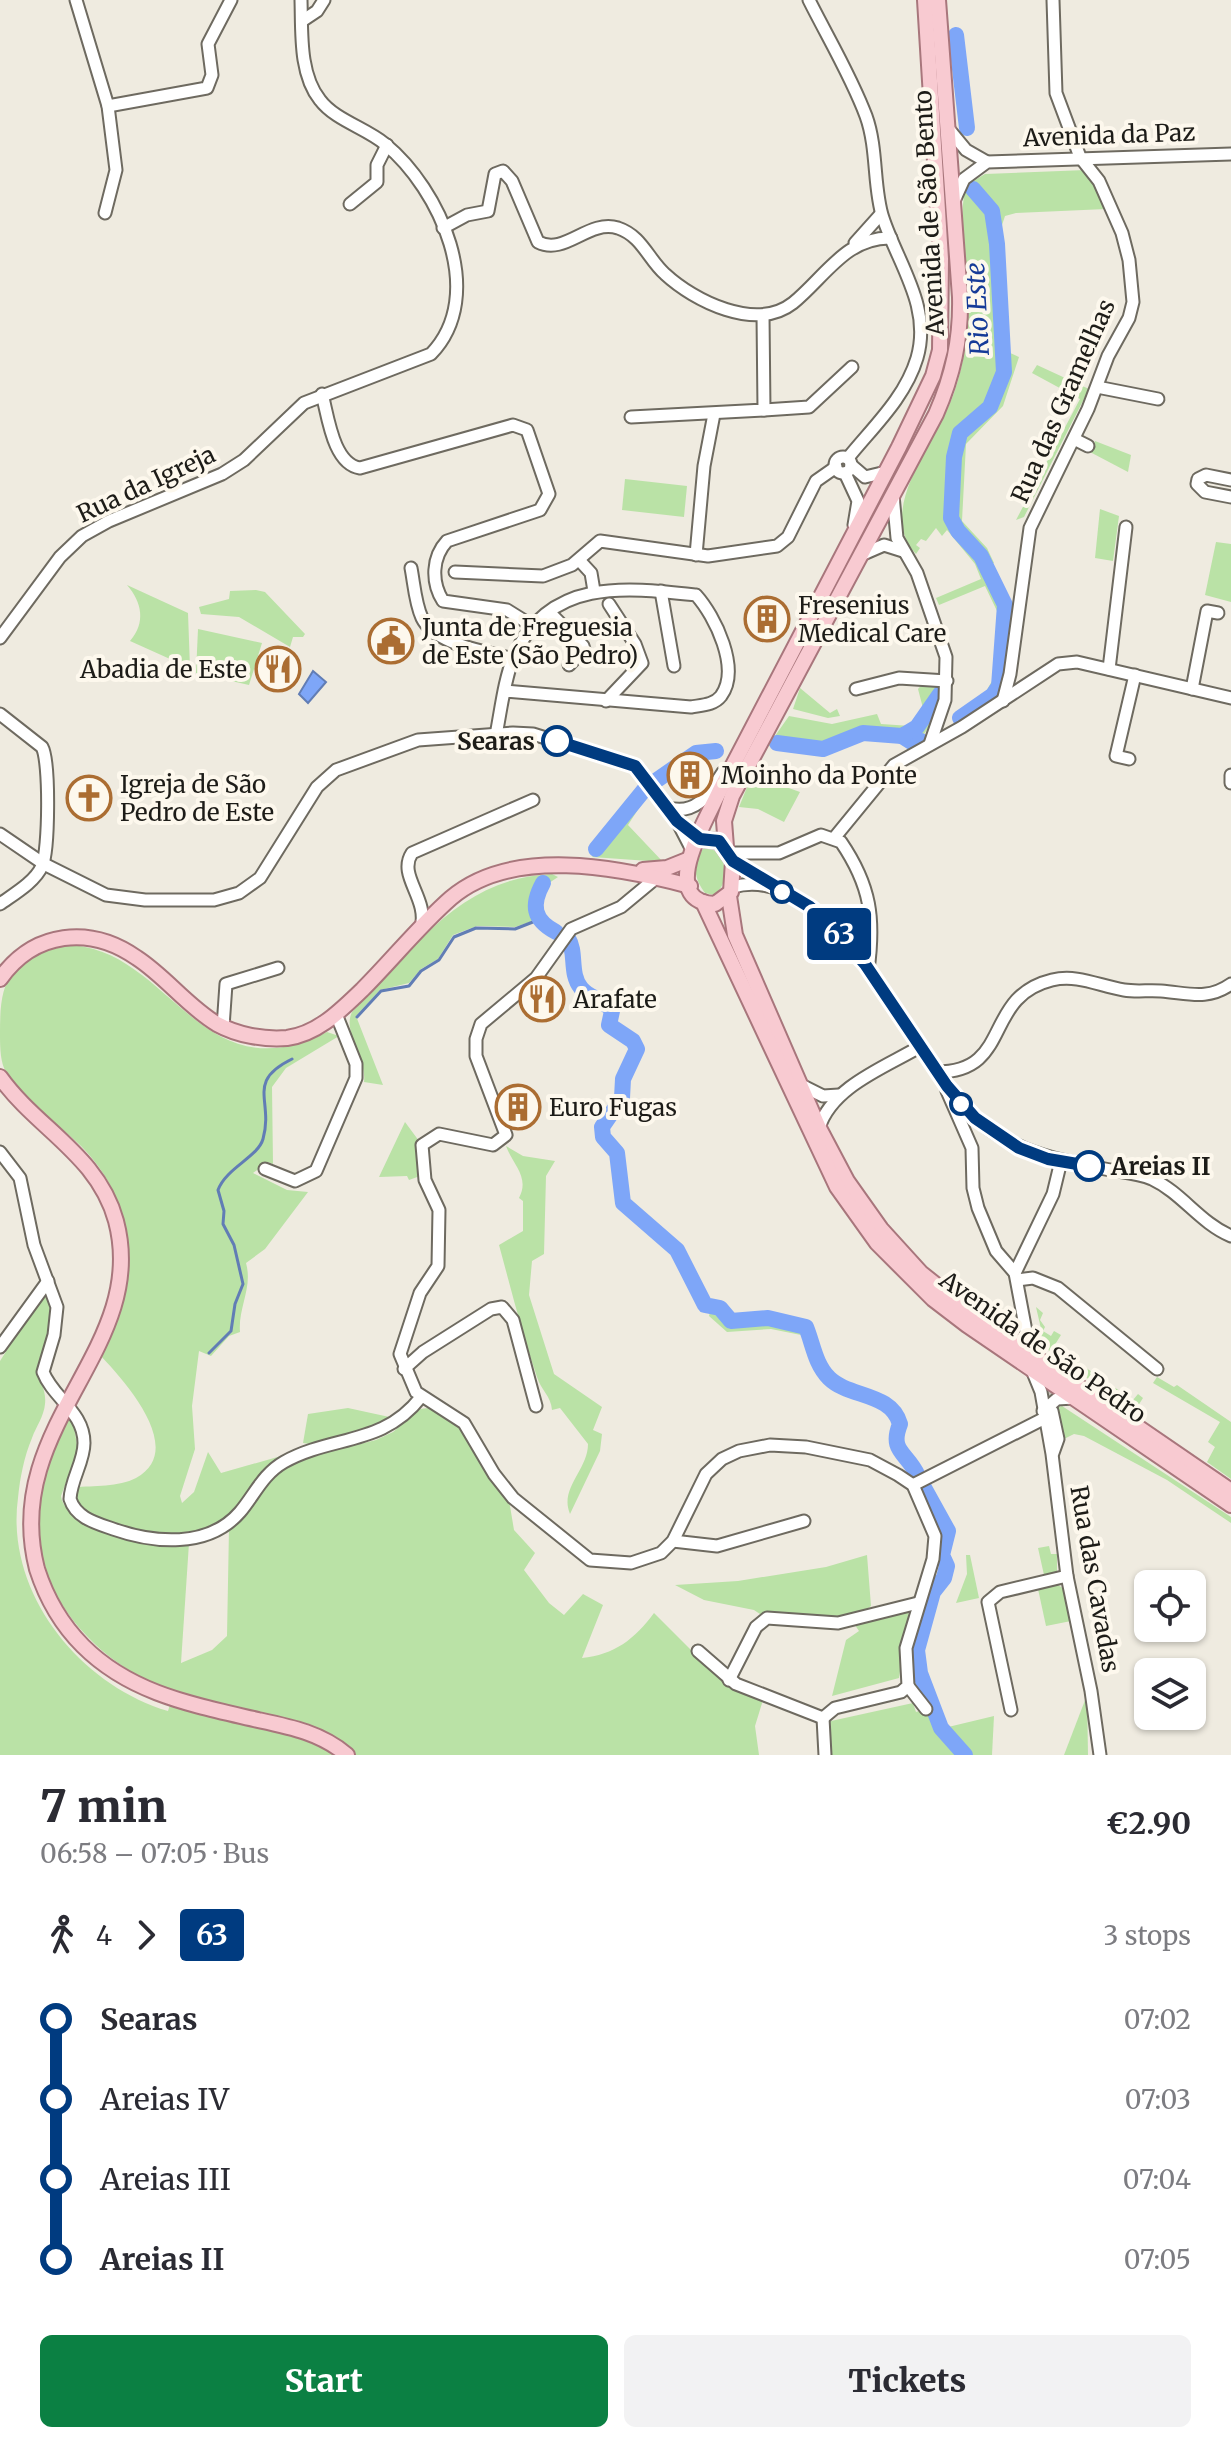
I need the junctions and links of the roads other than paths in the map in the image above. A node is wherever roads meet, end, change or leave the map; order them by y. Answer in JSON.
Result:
{"nodes":[{"id":1,"x":76,"y":0,"type":"edge"},
{"id":2,"x":231,"y":0,"type":"edge"},
{"id":3,"x":301,"y":0,"type":"edge"},
{"id":4,"x":324,"y":0,"type":"edge"},
{"id":5,"x":809,"y":0,"type":"edge"},
{"id":6,"x":925,"y":0,"type":"edge"},
{"id":7,"x":938,"y":0,"type":"edge"},
{"id":8,"x":1053,"y":0,"type":"edge"},
{"id":9,"x":302,"y":21,"type":"junction"},
{"id":10,"x":108,"y":106,"type":"junction"},
{"id":11,"x":947,"y":127,"type":"junction"},
{"id":12,"x":387,"y":145,"type":"junction"},
{"id":13,"x":1231,"y":154,"type":"edge"},
{"id":14,"x":1080,"y":157,"type":"junction"},
{"id":15,"x":987,"y":162,"type":"junction"},
{"id":16,"x":350,"y":204,"type":"dead end"},
{"id":17,"x":953,"y":205,"type":"junction"},
{"id":18,"x":105,"y":213,"type":"dead end"},
{"id":19,"x":881,"y":214,"type":"junction"},
{"id":20,"x":443,"y":228,"type":"junction"},
{"id":21,"x":891,"y":238,"type":"junction"},
{"id":22,"x":854,"y":245,"type":"junction"},
{"id":23,"x":763,"y":315,"type":"junction"},
{"id":24,"x":852,"y":367,"type":"dead end"},
{"id":25,"x":1097,"y":387,"type":"junction"},
{"id":26,"x":322,"y":394,"type":"junction"},
{"id":27,"x":1158,"y":399,"type":"dead end"},
{"id":28,"x":764,"y":410,"type":"junction"},
{"id":29,"x":714,"y":414,"type":"junction"},
{"id":30,"x":631,"y":417,"type":"dead end"},
{"id":31,"x":1074,"y":439,"type":"junction"},
{"id":32,"x":1088,"y":446,"type":"dead end"},
{"id":33,"x":845,"y":466,"type":"junction"},
{"id":34,"x":886,"y":472,"type":"junction"},
{"id":35,"x":1231,"y":480,"type":"edge"},
{"id":36,"x":893,"y":495,"type":"junction"},
{"id":37,"x":1231,"y":497,"type":"edge"},
{"id":38,"x":1126,"y":527,"type":"dead end"},
{"id":39,"x":851,"y":540,"type":"junction"},
{"id":40,"x":903,"y":551,"type":"junction"},
{"id":41,"x":696,"y":555,"type":"junction"},
{"id":42,"x":861,"y":555,"type":"junction"},
{"id":43,"x":579,"y":560,"type":"junction"},
{"id":44,"x":411,"y":568,"type":"dead end"},
{"id":45,"x":455,"y":572,"type":"dead end"},
{"id":46,"x":594,"y":591,"type":"junction"},
{"id":47,"x":661,"y":591,"type":"junction"},
{"id":48,"x":609,"y":604,"type":"dead end"},
{"id":49,"x":550,"y":613,"type":"junction"},
{"id":50,"x":1218,"y":613,"type":"dead end"},
{"id":51,"x":531,"y":625,"type":"junction"},
{"id":52,"x":0,"y":638,"type":"edge"},
{"id":53,"x":513,"y":659,"type":"junction"},
{"id":54,"x":569,"y":665,"type":"dead end"},
{"id":55,"x":674,"y":666,"type":"dead end"},
{"id":56,"x":1109,"y":669,"type":"junction"},
{"id":57,"x":1010,"y":674,"type":"junction"},
{"id":58,"x":1135,"y":675,"type":"junction"},
{"id":59,"x":947,"y":681,"type":"junction"},
{"id":60,"x":1023,"y":686,"type":"junction"},
{"id":61,"x":856,"y":689,"type":"dead end"},
{"id":62,"x":1192,"y":689,"type":"junction"},
{"id":63,"x":505,"y":691,"type":"junction"},
{"id":64,"x":1231,"y":698,"type":"edge"},
{"id":65,"x":606,"y":701,"type":"junction"},
{"id":66,"x":1003,"y":701,"type":"junction"},
{"id":67,"x":0,"y":714,"type":"edge"},
{"id":68,"x":496,"y":735,"type":"junction"},
{"id":69,"x":745,"y":742,"type":"junction"},
{"id":70,"x":930,"y":744,"type":"junction"},
{"id":71,"x":1129,"y":759,"type":"dead end"},
{"id":72,"x":1231,"y":775,"type":"edge"},
{"id":73,"x":1231,"y":783,"type":"edge"},
{"id":74,"x":533,"y":800,"type":"dead end"},
{"id":75,"x":665,"y":807,"type":"junction"},
{"id":76,"x":0,"y":834,"type":"edge"},
{"id":77,"x":835,"y":837,"type":"junction"},
{"id":78,"x":693,"y":849,"type":"junction"},
{"id":79,"x":730,"y":853,"type":"junction"},
{"id":80,"x":44,"y":864,"type":"junction"},
{"id":81,"x":662,"y":873,"type":"junction"},
{"id":82,"x":690,"y":886,"type":"junction"},
{"id":83,"x":772,"y":887,"type":"junction"},
{"id":84,"x":731,"y":891,"type":"junction"},
{"id":85,"x":703,"y":902,"type":"junction"},
{"id":86,"x":0,"y":904,"type":"edge"},
{"id":87,"x":429,"y":907,"type":"junction"},
{"id":88,"x":278,"y":968,"type":"dead end"},
{"id":89,"x":868,"y":970,"type":"junction"},
{"id":90,"x":0,"y":979,"type":"edge"},
{"id":91,"x":1231,"y":984,"type":"edge"},
{"id":92,"x":336,"y":1014,"type":"junction"},
{"id":93,"x":223,"y":1027,"type":"junction"},
{"id":94,"x":921,"y":1046,"type":"junction"},
{"id":95,"x":937,"y":1072,"type":"junction"},
{"id":96,"x":0,"y":1077,"type":"edge"},
{"id":97,"x":801,"y":1085,"type":"junction"},
{"id":98,"x":947,"y":1086,"type":"junction"},
{"id":99,"x":840,"y":1095,"type":"junction"},
{"id":100,"x":819,"y":1128,"type":"junction"},
{"id":101,"x":0,"y":1152,"type":"edge"},
{"id":102,"x":1061,"y":1161,"type":"junction"},
{"id":103,"x":265,"y":1169,"type":"dead end"},
{"id":104,"x":1231,"y":1236,"type":"edge"},
{"id":105,"x":1016,"y":1276,"type":"junction"},
{"id":106,"x":48,"y":1281,"type":"junction"},
{"id":107,"x":1020,"y":1298,"type":"junction"},
{"id":108,"x":1024,"y":1313,"type":"junction"},
{"id":109,"x":1004,"y":1335,"type":"junction"},
{"id":110,"x":1037,"y":1338,"type":"tunnel mouth"},
{"id":111,"x":0,"y":1347,"type":"edge"},
{"id":112,"x":1033,"y":1362,"type":"junction"},
{"id":113,"x":404,"y":1369,"type":"junction"},
{"id":114,"x":1157,"y":1369,"type":"dead end"},
{"id":115,"x":421,"y":1397,"type":"junction"},
{"id":116,"x":1076,"y":1398,"type":"junction"},
{"id":117,"x":65,"y":1401,"type":"junction"},
{"id":118,"x":536,"y":1406,"type":"dead end"},
{"id":119,"x":1047,"y":1413,"type":"junction"},
{"id":120,"x":913,"y":1485,"type":"junction"},
{"id":121,"x":1231,"y":1491,"type":"edge"},
{"id":122,"x":1231,"y":1505,"type":"edge"},
{"id":123,"x":804,"y":1521,"type":"dead end"},
{"id":124,"x":673,"y":1541,"type":"junction"},
{"id":125,"x":1067,"y":1576,"type":"junction"},
{"id":126,"x":918,"y":1603,"type":"junction"},
{"id":127,"x":698,"y":1651,"type":"dead end"},
{"id":128,"x":729,"y":1680,"type":"junction"},
{"id":129,"x":908,"y":1686,"type":"junction"},
{"id":130,"x":926,"y":1709,"type":"dead end"},
{"id":131,"x":1011,"y":1710,"type":"dead end"},
{"id":132,"x":823,"y":1718,"type":"junction"},
{"id":133,"x":347,"y":1755,"type":"edge"},
{"id":134,"x":825,"y":1755,"type":"edge"},
{"id":135,"x":1100,"y":1755,"type":"edge"}],
"edges":[{"from":1,"to":10,"type":"street"},
{"from":2,"to":10,"type":"street"},
{"from":3,"to":9,"type":"street","name":"Rua da Igreja"},
{"from":4,"to":9,"type":"street"},
{"from":5,"to":19,"type":"street"},
{"from":6,"to":34,"type":"main road","name":"Avenida de São Bento"},
{"from":7,"to":11,"type":"main road","name":"Avenida de São Bento"},
{"from":8,"to":14,"type":"street","name":"Rua das Gramelhas"},
{"from":9,"to":12,"type":"street","name":"Rua da Igreja"},
{"from":10,"to":18,"type":"street"},
{"from":11,"to":15,"type":"street"},
{"from":11,"to":17,"type":"main road","name":"Avenida de São Bento"},
{"from":12,"to":16,"type":"street"},
{"from":12,"to":20,"type":"street","name":"Rua da Igreja"},
{"from":13,"to":14,"type":"street","name":"Avenida da Paz"},
{"from":14,"to":15,"type":"street","name":"Avenida da Paz"},
{"from":14,"to":25,"type":"street","name":"Rua das Gramelhas"},
{"from":15,"to":17,"type":"street"},
{"from":17,"to":36,"type":"main road","name":"Avenida de São Bento"},
{"from":19,"to":21,"type":"street"},
{"from":19,"to":22,"type":"street"},
{"from":20,"to":23,"type":"street"},
{"from":20,"to":26,"type":"street","name":"Rua da Igreja"},
{"from":21,"to":22,"type":"street"},
{"from":21,"to":33,"type":"street"},
{"from":22,"to":23,"type":"street"},
{"from":23,"to":28,"type":"street"},
{"from":24,"to":28,"type":"street"},
{"from":25,"to":27,"type":"street"},
{"from":25,"to":31,"type":"street","name":"Rua das Gramelhas"},
{"from":26,"to":51,"type":"street"},
{"from":26,"to":52,"type":"street","name":"Rua da Igreja"},
{"from":28,"to":29,"type":"street"},
{"from":29,"to":30,"type":"street"},
{"from":29,"to":41,"type":"street"},
{"from":31,"to":32,"type":"street"},
{"from":31,"to":57,"type":"street","name":"Rua das Gramelhas"},
{"from":33,"to":34,"type":"street"},
{"from":33,"to":39,"type":"street"},
{"from":33,"to":41,"type":"street"},
{"from":34,"to":39,"type":"main road","name":"Avenida de São Bento"},
{"from":35,"to":37,"type":"street"},
{"from":36,"to":40,"type":"street"},
{"from":36,"to":42,"type":"main road","name":"Avenida de São Bento"},
{"from":38,"to":56,"type":"street"},
{"from":39,"to":69,"type":"main road","name":"Avenida de São Bento"},
{"from":40,"to":42,"type":"street"},
{"from":40,"to":59,"type":"street"},
{"from":41,"to":43,"type":"street"},
{"from":42,"to":79,"type":"main road","name":"Avenida de São Bento"},
{"from":43,"to":45,"type":"street"},
{"from":43,"to":46,"type":"street"},
{"from":44,"to":53,"type":"street"},
{"from":46,"to":47,"type":"street"},
{"from":46,"to":49,"type":"street"},
{"from":47,"to":55,"type":"street"},
{"from":47,"to":65,"type":"street"},
{"from":48,"to":65,"type":"street"},
{"from":49,"to":51,"type":"street"},
{"from":49,"to":54,"type":"street"},
{"from":50,"to":62,"type":"street"},
{"from":51,"to":53,"type":"street"},
{"from":53,"to":63,"type":"street"},
{"from":56,"to":58,"type":"street"},
{"from":56,"to":60,"type":"street"},
{"from":57,"to":60,"type":"street"},
{"from":57,"to":66,"type":"street","name":"Rua das Gramelhas"},
{"from":58,"to":62,"type":"street"},
{"from":58,"to":71,"type":"street"},
{"from":59,"to":61,"type":"street"},
{"from":59,"to":70,"type":"street"},
{"from":60,"to":66,"type":"street"},
{"from":62,"to":64,"type":"street"},
{"from":63,"to":65,"type":"street"},
{"from":63,"to":68,"type":"street"},
{"from":66,"to":70,"type":"street"},
{"from":67,"to":80,"type":"street"},
{"from":68,"to":75,"type":"street"},
{"from":68,"to":80,"type":"street"},
{"from":69,"to":75,"type":"street"},
{"from":69,"to":78,"type":"main road","name":"Avenida de São Bento"},
{"from":70,"to":77,"type":"street"},
{"from":72,"to":73,"type":"street"},
{"from":74,"to":87,"type":"street"},
{"from":75,"to":78,"type":"street"},
{"from":76,"to":80,"type":"street"},
{"from":77,"to":79,"type":"street"},
{"from":77,"to":89,"type":"street"},
{"from":78,"to":79,"type":"main road"},
{"from":78,"to":81,"type":"main road"},
{"from":78,"to":82,"type":"main road"},
{"from":79,"to":83,"type":"street"},
{"from":79,"to":84,"type":"main road","name":"Avenida de São Pedro"},
{"from":80,"to":86,"type":"street"},
{"from":81,"to":82,"type":"main road"},
{"from":81,"to":87,"type":"main road"},
{"from":81,"to":113,"type":"street"},
{"from":82,"to":85,"type":"main road","name":"Avenida de São Pedro"},
{"from":83,"to":84,"type":"street"},
{"from":83,"to":89,"type":"street"},
{"from":84,"to":85,"type":"main road"},
{"from":84,"to":97,"type":"main road","name":"Avenida de São Pedro"},
{"from":85,"to":112,"type":"main road","name":"Avenida de São Pedro"},
{"from":87,"to":92,"type":"main road"},
{"from":88,"to":93,"type":"street"},
{"from":89,"to":94,"type":"street"},
{"from":90,"to":93,"type":"main road"},
{"from":91,"to":95,"type":"street"},
{"from":92,"to":93,"type":"main road"},
{"from":92,"to":103,"type":"street"},
{"from":94,"to":95,"type":"street"},
{"from":94,"to":99,"type":"street"},
{"from":95,"to":98,"type":"street"},
{"from":96,"to":117,"type":"main road"},
{"from":97,"to":99,"type":"street"},
{"from":97,"to":100,"type":"main road","name":"Avenida de São Pedro"},
{"from":98,"to":102,"type":"street"},
{"from":98,"to":105,"type":"street"},
{"from":99,"to":100,"type":"street"},
{"from":100,"to":109,"type":"main road","name":"Avenida de São Pedro"},
{"from":101,"to":106,"type":"street"},
{"from":102,"to":104,"type":"street"},
{"from":102,"to":105,"type":"street"},
{"from":105,"to":107,"type":"street"},
{"from":105,"to":114,"type":"street"},
{"from":106,"to":111,"type":"street"},
{"from":106,"to":117,"type":"street"},
{"from":107,"to":108,"type":"street","name":"Rua das Cavadas"},
{"from":107,"to":110,"type":"street"},
{"from":108,"to":109,"type":"street"},
{"from":108,"to":112,"type":"street","name":"Rua das Cavadas"},
{"from":109,"to":112,"type":"main road","name":"Avenida de São Pedro"},
{"from":112,"to":116,"type":"main road","name":"Avenida de São Pedro"},
{"from":112,"to":119,"type":"street","name":"Rua das Cavadas"},
{"from":112,"to":121,"type":"main road","name":"Avenida de São Pedro"},
{"from":113,"to":115,"type":"street"},
{"from":113,"to":118,"type":"street"},
{"from":115,"to":117,"type":"street"},
{"from":115,"to":124,"type":"street"},
{"from":116,"to":119,"type":"street"},
{"from":116,"to":122,"type":"main road","name":"Avenida de São Pedro"},
{"from":117,"to":133,"type":"main road"},
{"from":119,"to":120,"type":"street"},
{"from":119,"to":125,"type":"street","name":"Rua das Cavadas"},
{"from":120,"to":124,"type":"street"},
{"from":120,"to":126,"type":"street"},
{"from":123,"to":124,"type":"street"},
{"from":125,"to":131,"type":"street"},
{"from":125,"to":135,"type":"street","name":"Rua das Cavadas"},
{"from":126,"to":128,"type":"street"},
{"from":126,"to":129,"type":"street"},
{"from":127,"to":128,"type":"street"},
{"from":128,"to":132,"type":"street"},
{"from":129,"to":130,"type":"street"},
{"from":129,"to":132,"type":"street"},
{"from":132,"to":134,"type":"street"}]}
